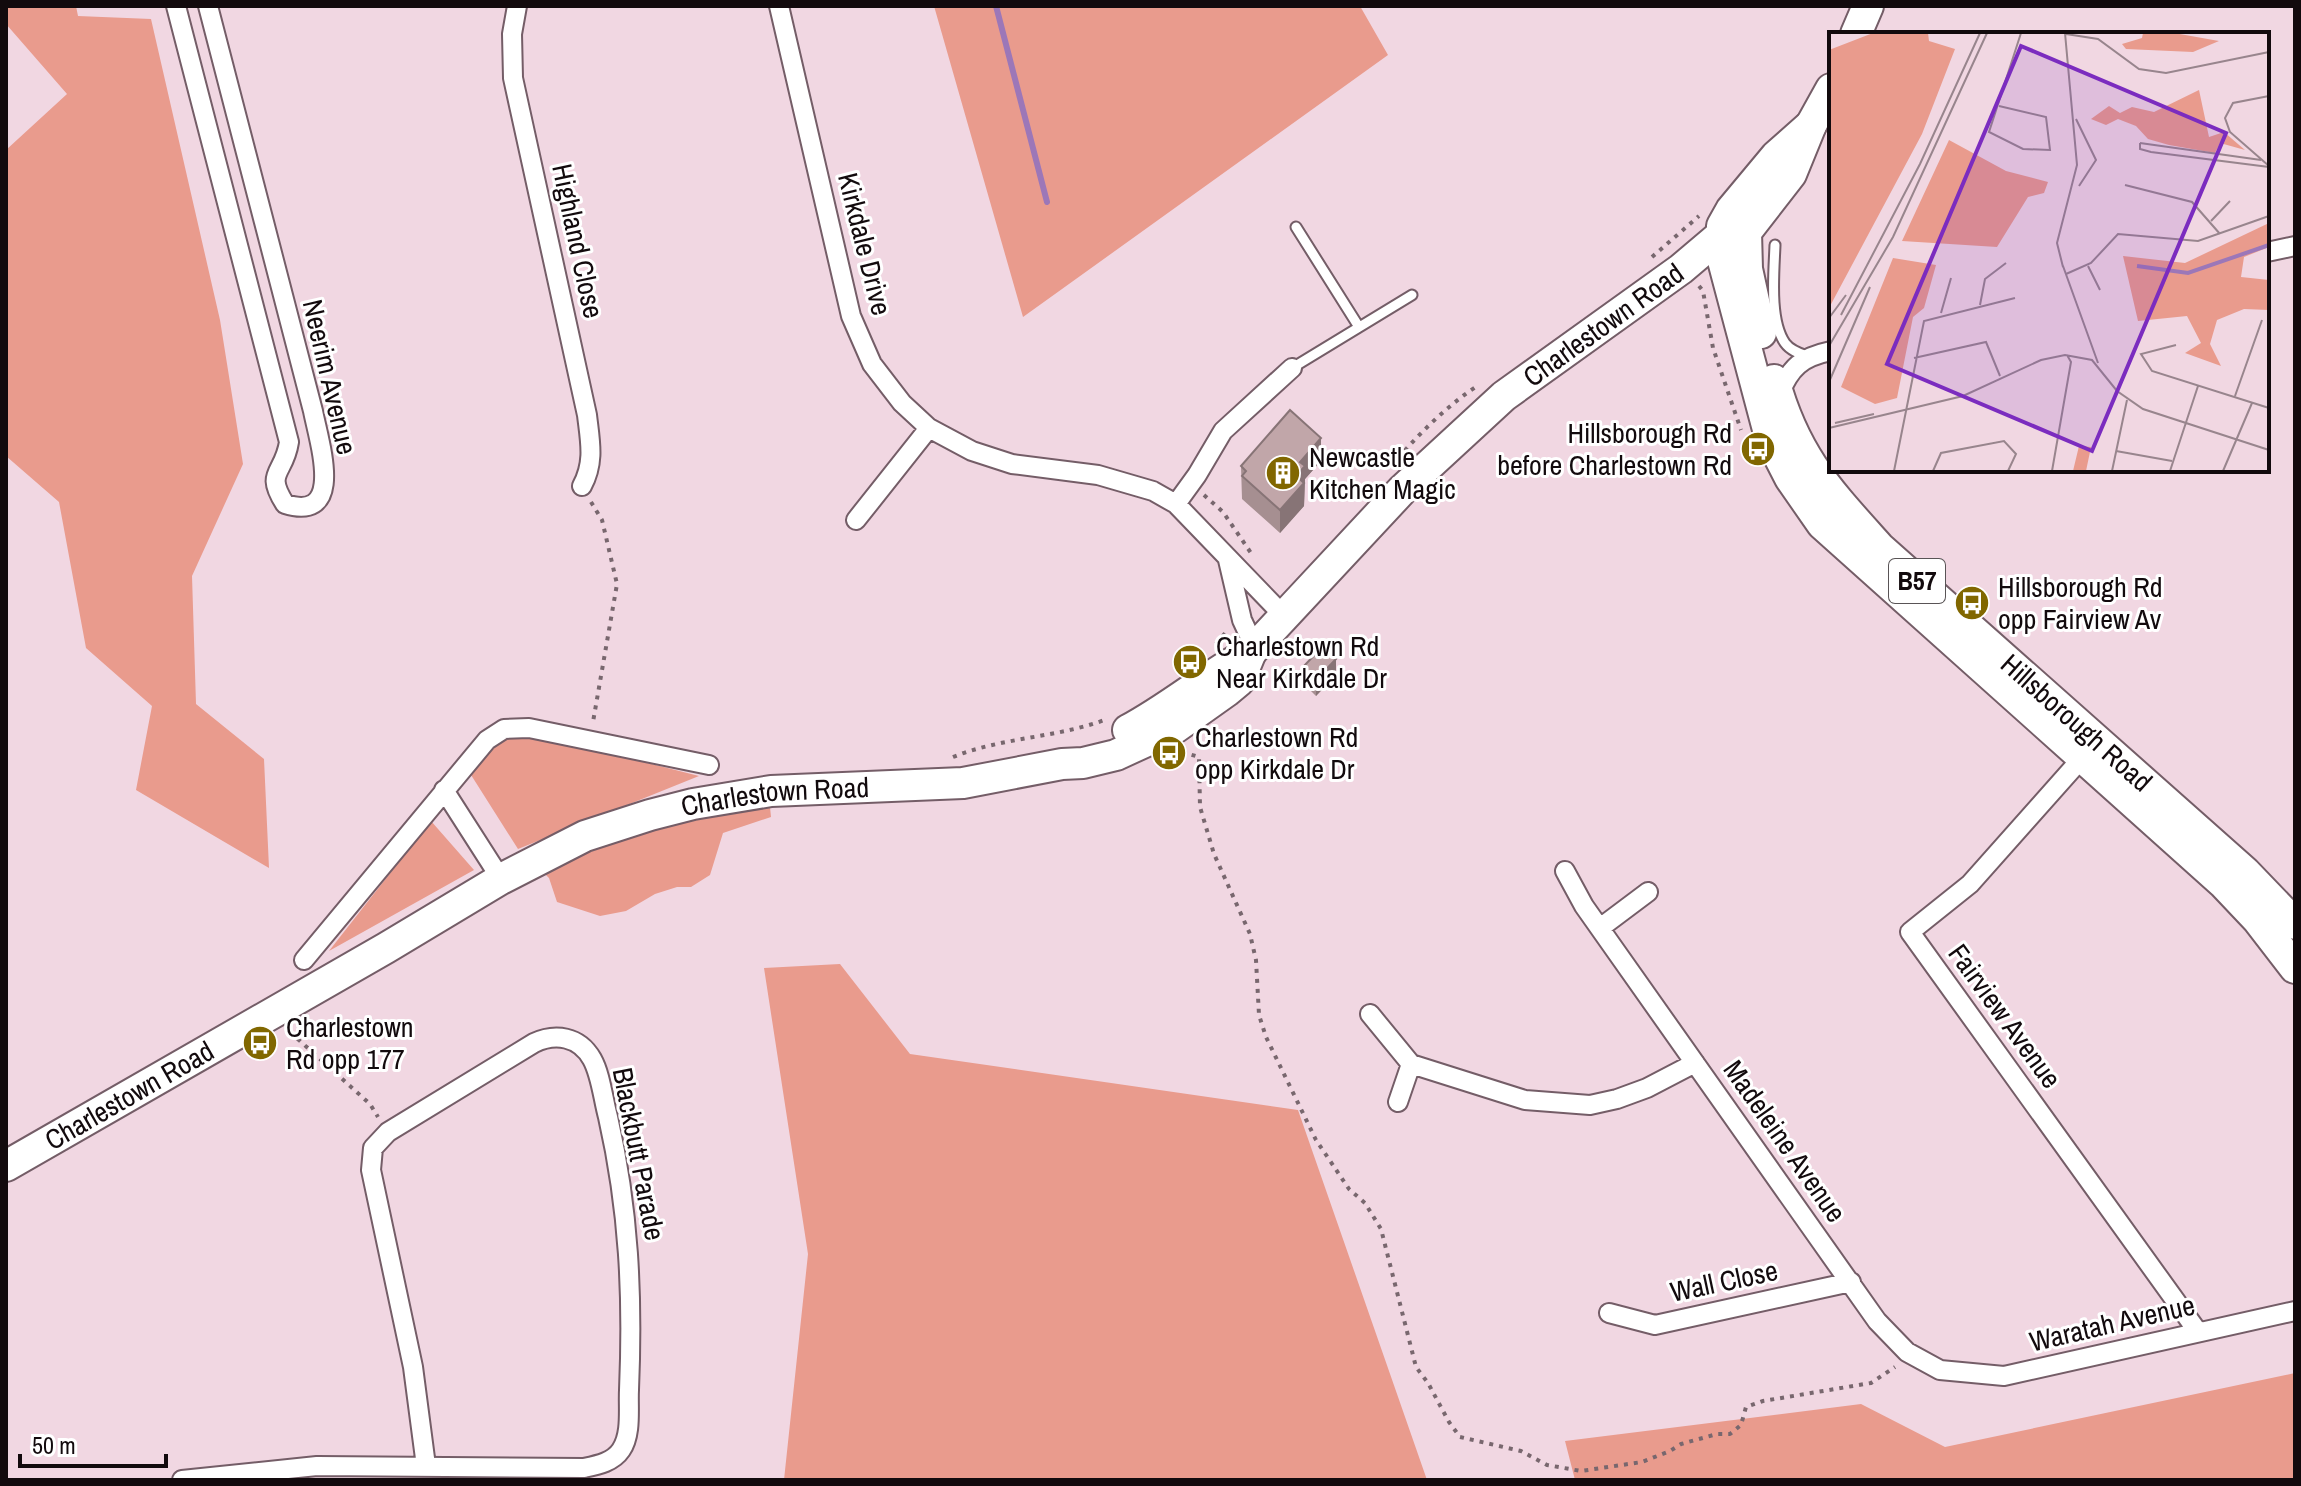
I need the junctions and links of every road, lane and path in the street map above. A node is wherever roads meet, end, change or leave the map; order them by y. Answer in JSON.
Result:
{"nodes":[{"id":1,"x":176,"y":6,"type":"edge"},
{"id":2,"x":208,"y":6,"type":"edge"},
{"id":3,"x":517,"y":6,"type":"edge"},
{"id":4,"x":779,"y":6,"type":"edge"},
{"id":5,"x":1868,"y":6,"type":"edge"},
{"id":6,"x":1857,"y":32,"type":"edge"},
{"id":7,"x":1829,"y":93,"type":"edge"},
{"id":8,"x":1296,"y":227,"type":"dead end"},
{"id":9,"x":1741,"y":229,"type":"junction"},
{"id":10,"x":1775,"y":245,"type":"dead end"},
{"id":11,"x":2295,"y":246,"type":"edge"},
{"id":12,"x":2269,"y":252,"type":"edge"},
{"id":13,"x":1412,"y":295,"type":"dead end"},
{"id":14,"x":1359,"y":327,"type":"junction"},
{"id":15,"x":1829,"y":351,"type":"edge"},
{"id":16,"x":1807,"y":356,"type":"junction"},
{"id":17,"x":1292,"y":368,"type":"joint"},
{"id":18,"x":1779,"y":397,"type":"junction"},
{"id":19,"x":929,"y":428,"type":"junction"},
{"id":20,"x":582,"y":486,"type":"joint"},
{"id":21,"x":1203,"y":495,"type":"dead end"},
{"id":22,"x":1176,"y":504,"type":"junction"},
{"id":23,"x":856,"y":520,"type":"dead end"},
{"id":24,"x":1227,"y":557,"type":"junction"},
{"id":25,"x":1255,"y":561,"type":"dead end"},
{"id":26,"x":1284,"y":616,"type":"junction"},
{"id":27,"x":1227,"y":631,"type":"dead end"},
{"id":28,"x":1214,"y":647,"type":"dead end"},
{"id":29,"x":1253,"y":650,"type":"junction"},
{"id":30,"x":1118,"y":715,"type":"dead end"},
{"id":31,"x":590,"y":740,"type":"junction"},
{"id":32,"x":1178,"y":752,"type":"dead end"},
{"id":33,"x":2082,"y":758,"type":"junction"},
{"id":34,"x":949,"y":759,"type":"dead end"},
{"id":35,"x":709,"y":765,"type":"dead end"},
{"id":36,"x":444,"y":790,"type":"junction"},
{"id":37,"x":1565,"y":871,"type":"dead end"},
{"id":38,"x":501,"y":879,"type":"junction"},
{"id":39,"x":1648,"y":892,"type":"dead end"},
{"id":40,"x":2295,"y":924,"type":"edge"},
{"id":41,"x":1600,"y":928,"type":"junction"},
{"id":42,"x":304,"y":960,"type":"dead end"},
{"id":43,"x":2295,"y":968,"type":"edge"},
{"id":44,"x":1370,"y":1014,"type":"dead end"},
{"id":45,"x":288,"y":1030,"type":"dead end"},
{"id":46,"x":1695,"y":1063,"type":"junction"},
{"id":47,"x":1411,"y":1064,"type":"junction"},
{"id":48,"x":1398,"y":1102,"type":"dead end"},
{"id":49,"x":388,"y":1132,"type":"junction"},
{"id":50,"x":6,"y":1166,"type":"edge"},
{"id":51,"x":1851,"y":1282,"type":"junction"},
{"id":52,"x":2295,"y":1311,"type":"edge"},
{"id":53,"x":1609,"y":1313,"type":"dead end"},
{"id":54,"x":2198,"y":1332,"type":"junction"},
{"id":55,"x":1910,"y":1353,"type":"junction"},
{"id":56,"x":1940,"y":1370,"type":"joint"},
{"id":57,"x":426,"y":1466,"type":"junction"},
{"id":58,"x":182,"y":1480,"type":"edge"}],
"edges":[{"from":1,"to":2,"type":"street","name":"Neerim Avenue"},
{"from":3,"to":20,"type":"street","name":"Highland Close"},
{"from":4,"to":19,"type":"street","name":"Kirkdale Drive"},
{"from":5,"to":6,"type":"main road"},
{"from":7,"to":9,"type":"main road","name":"Charlestown Road"},
{"from":8,"to":14,"type":"lane"},
{"from":9,"to":18,"type":"main road","name":"Hillsborough Road","number":"B57"},
{"from":9,"to":26,"type":"main road","name":"Charlestown Road"},
{"from":9,"to":33,"type":"main road","number":"B57"},
{"from":10,"to":16,"type":"lane"},
{"from":11,"to":12,"type":"street"},
{"from":13,"to":14,"type":"lane"},
{"from":14,"to":17,"type":"lane"},
{"from":15,"to":16,"type":"street"},
{"from":16,"to":18,"type":"street"},
{"from":17,"to":22,"type":"street"},
{"from":18,"to":40,"type":"main road","name":"Hillsborough Road","number":"B57"},
{"from":19,"to":22,"type":"street","name":"Kirkdale Drive"},
{"from":19,"to":23,"type":"street"},
{"from":20,"to":31,"type":"path"},
{"from":21,"to":25,"type":"path"},
{"from":22,"to":24,"type":"street","name":"Kirkdale Drive"},
{"from":24,"to":26,"type":"street","name":"Kirkdale Drive"},
{"from":24,"to":29,"type":"street"},
{"from":26,"to":29,"type":"main road","name":"Charlestown Road"},
{"from":27,"to":28,"type":"path"},
{"from":29,"to":38,"type":"main road","name":"Charlestown Road"},
{"from":30,"to":34,"type":"path"},
{"from":31,"to":35,"type":"street","name":"Charlestown Road"},
{"from":31,"to":36,"type":"street","name":"Charlestown Road"},
{"from":32,"to":55,"type":"path"},
{"from":33,"to":43,"type":"main road","number":"B57"},
{"from":33,"to":54,"type":"street","name":"Fairview Avenue"},
{"from":36,"to":38,"type":"street"},
{"from":36,"to":42,"type":"street","name":"Charlestown Road"},
{"from":37,"to":41,"type":"street","name":"Madeleine Avenue"},
{"from":38,"to":50,"type":"main road","name":"Charlestown Road"},
{"from":39,"to":41,"type":"street"},
{"from":41,"to":46,"type":"street","name":"Madeleine Avenue"},
{"from":44,"to":47,"type":"street"},
{"from":45,"to":49,"type":"path"},
{"from":46,"to":47,"type":"street"},
{"from":46,"to":51,"type":"street","name":"Madeleine Avenue"},
{"from":47,"to":48,"type":"street"},
{"from":49,"to":57,"type":"street"},
{"from":49,"to":57,"type":"street","name":"Blackbutt Parade"},
{"from":51,"to":53,"type":"street","name":"Wall Close"},
{"from":51,"to":55,"type":"street","name":"Madeleine Avenue"},
{"from":52,"to":54,"type":"street","name":"Waratah Avenue"},
{"from":54,"to":56,"type":"street","name":"Waratah Avenue"},
{"from":55,"to":56,"type":"street","name":"Madeleine Avenue"},
{"from":57,"to":58,"type":"street","name":"Blackbutt Parade"}]}
